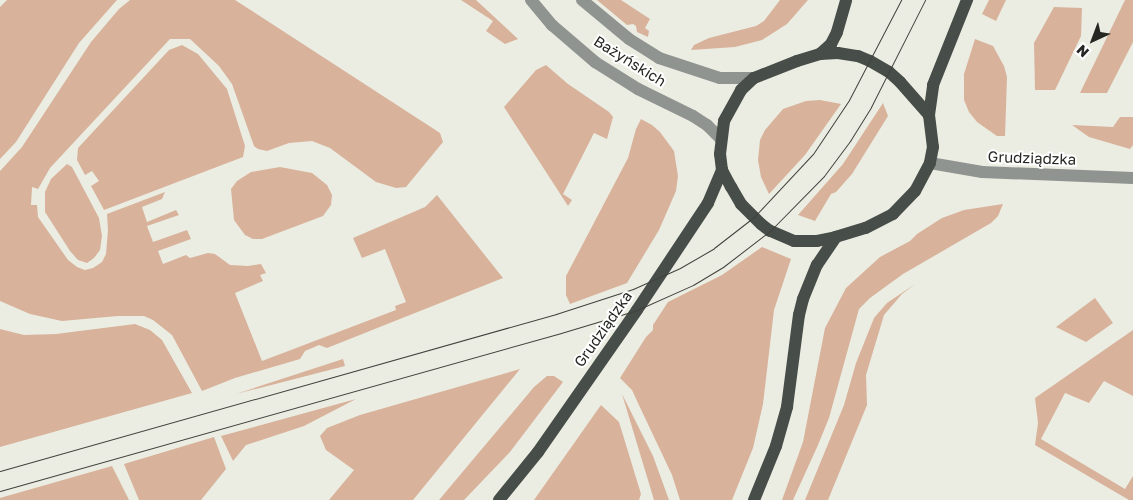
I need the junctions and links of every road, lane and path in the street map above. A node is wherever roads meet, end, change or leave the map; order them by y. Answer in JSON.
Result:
{"nodes":[{"id":1,"x":531,"y":0,"type":"edge"},
{"id":2,"x":582,"y":0,"type":"edge"},
{"id":3,"x":846,"y":0,"type":"edge"},
{"id":4,"x":967,"y":0,"type":"edge"},
{"id":5,"x":820,"y":54,"type":"junction"},
{"id":6,"x":754,"y":78,"type":"junction"},
{"id":7,"x":929,"y":115,"type":"junction"},
{"id":8,"x":720,"y":138,"type":"junction"},
{"id":9,"x":930,"y":163,"type":"junction"},
{"id":10,"x":722,"y":170,"type":"junction"},
{"id":11,"x":1133,"y":178,"type":"edge"},
{"id":12,"x":836,"y":237,"type":"junction"},
{"id":13,"x":499,"y":500,"type":"edge"},
{"id":14,"x":754,"y":500,"type":"edge"}],
"edges":[{"from":1,"to":8,"type":"street","name":"Bażyńskich"},
{"from":2,"to":6,"type":"street","name":"Bażyńskich"},
{"from":3,"to":5,"type":"main road"},
{"from":4,"to":7,"type":"main road"},
{"from":5,"to":6,"type":"main road"},
{"from":5,"to":7,"type":"main road"},
{"from":6,"to":8,"type":"main road"},
{"from":7,"to":9,"type":"main road"},
{"from":8,"to":10,"type":"main road"},
{"from":9,"to":11,"type":"street","name":"Grudziądzka"},
{"from":9,"to":12,"type":"main road"},
{"from":10,"to":12,"type":"main road"},
{"from":10,"to":13,"type":"main road","name":"Grudziądzka"},
{"from":12,"to":14,"type":"main road"}]}
